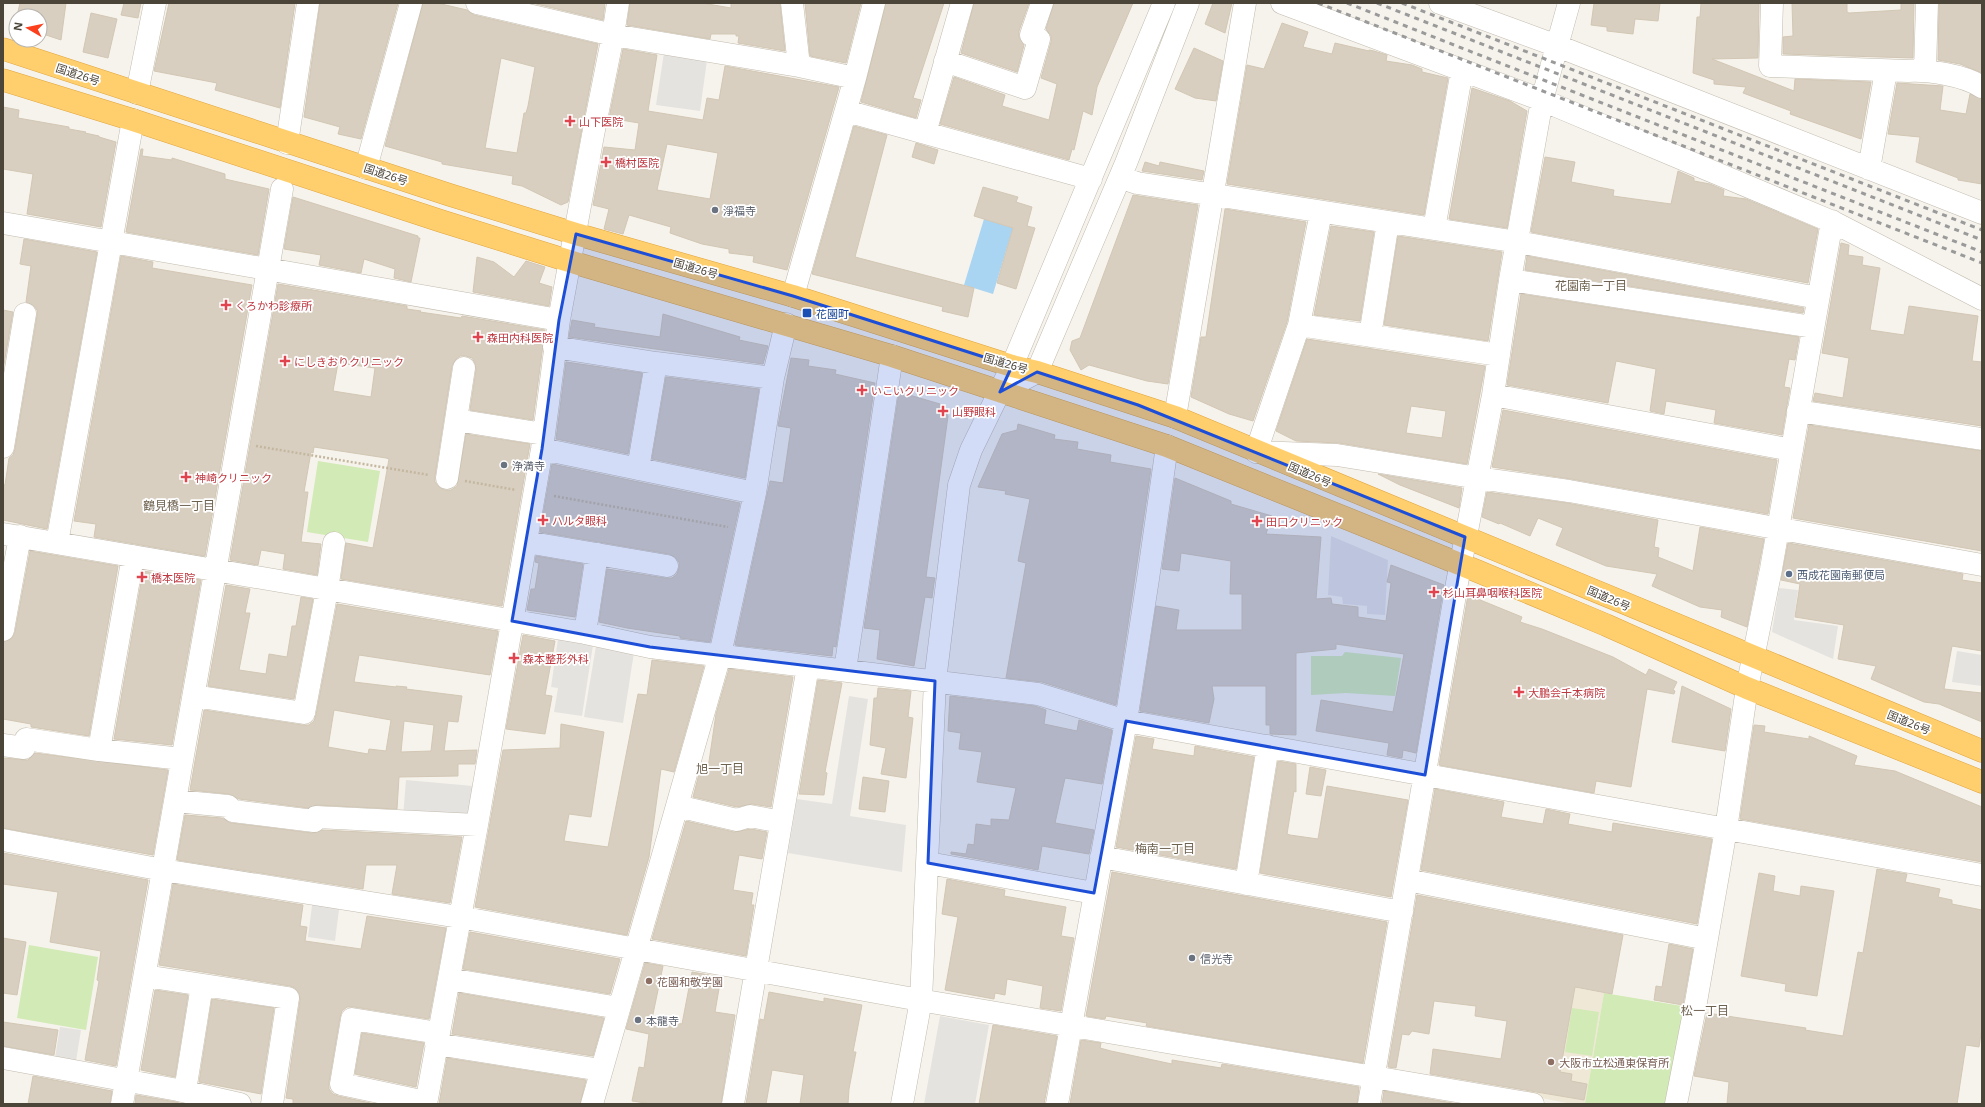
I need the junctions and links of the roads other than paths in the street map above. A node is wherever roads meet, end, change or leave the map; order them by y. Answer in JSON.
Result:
{"nodes":[{"id":1,"x":155,"y":3,"type":"edge"},
{"id":2,"x":308,"y":3,"type":"edge"},
{"id":3,"x":410,"y":3,"type":"edge"},
{"id":4,"x":477,"y":3,"type":"edge"},
{"id":5,"x":618,"y":3,"type":"edge"},
{"id":6,"x":792,"y":3,"type":"edge"},
{"id":7,"x":874,"y":3,"type":"edge"},
{"id":8,"x":962,"y":3,"type":"edge"},
{"id":9,"x":1042,"y":3,"type":"edge"},
{"id":10,"x":1164,"y":3,"type":"edge"},
{"id":11,"x":1188,"y":3,"type":"edge"},
{"id":12,"x":1245,"y":3,"type":"edge"},
{"id":13,"x":1282,"y":3,"type":"edge"},
{"id":14,"x":1440,"y":3,"type":"edge"},
{"id":15,"x":1569,"y":3,"type":"edge"},
{"id":16,"x":1772,"y":3,"type":"edge"},
{"id":17,"x":1927,"y":3,"type":"edge"},
{"id":18,"x":506,"y":6,"type":"edge"},
{"id":19,"x":613,"y":35,"type":"junction"},
{"id":20,"x":1556,"y":46,"type":"junction"},
{"id":21,"x":3,"y":49,"type":"edge"},
{"id":22,"x":945,"y":61,"type":"junction"},
{"id":23,"x":799,"y":66,"type":"junction"},
{"id":24,"x":1462,"y":70,"type":"junction"},
{"id":25,"x":1925,"y":70,"type":"junction"},
{"id":26,"x":1886,"y":71,"type":"junction"},
{"id":27,"x":855,"y":78,"type":"junction"},
{"id":28,"x":3,"y":80,"type":"edge"},
{"id":29,"x":1982,"y":87,"type":"edge"},
{"id":30,"x":137,"y":93,"type":"junction"},
{"id":31,"x":1542,"y":100,"type":"junction"},
{"id":32,"x":846,"y":111,"type":"junction"},
{"id":33,"x":132,"y":120,"type":"junction"},
{"id":34,"x":925,"y":133,"type":"junction"},
{"id":35,"x":287,"y":143,"type":"junction"},
{"id":36,"x":366,"y":168,"type":"junction"},
{"id":37,"x":1869,"y":170,"type":"junction"},
{"id":38,"x":1091,"y":179,"type":"junction"},
{"id":39,"x":1128,"y":180,"type":"dead end"},
{"id":40,"x":282,"y":189,"type":"dead end"},
{"id":41,"x":1212,"y":195,"type":"junction"},
{"id":42,"x":1321,"y":212,"type":"junction"},
{"id":43,"x":1982,"y":213,"type":"edge"},
{"id":44,"x":1388,"y":222,"type":"junction"},
{"id":45,"x":1832,"y":222,"type":"junction"},
{"id":46,"x":3,"y":223,"type":"edge"},
{"id":47,"x":1434,"y":229,"type":"junction"},
{"id":48,"x":576,"y":234,"type":"junction"},
{"id":49,"x":1518,"y":242,"type":"junction"},
{"id":50,"x":111,"y":243,"type":"junction"},
{"id":51,"x":570,"y":262,"type":"junction"},
{"id":52,"x":268,"y":270,"type":"junction"},
{"id":53,"x":1510,"y":280,"type":"junction"},
{"id":54,"x":792,"y":296,"type":"junction"},
{"id":55,"x":1818,"y":298,"type":"junction"},
{"id":56,"x":1982,"y":299,"type":"edge"},
{"id":57,"x":25,"y":314,"type":"dead end"},
{"id":58,"x":559,"y":320,"type":"junction"},
{"id":59,"x":786,"y":324,"type":"junction"},
{"id":60,"x":1299,"y":325,"type":"junction"},
{"id":61,"x":1813,"y":327,"type":"junction"},
{"id":62,"x":1370,"y":336,"type":"junction"},
{"id":63,"x":554,"y":347,"type":"junction"},
{"id":64,"x":1499,"y":355,"type":"junction"},
{"id":65,"x":892,"y":356,"type":"junction"},
{"id":66,"x":656,"y":363,"type":"junction"},
{"id":67,"x":1012,"y":366,"type":"junction"},
{"id":68,"x":464,"y":368,"type":"dead end"},
{"id":69,"x":1037,"y":372,"type":"junction"},
{"id":70,"x":773,"y":378,"type":"junction"},
{"id":71,"x":1000,"y":392,"type":"junction"},
{"id":72,"x":1493,"y":395,"type":"junction"},
{"id":73,"x":1798,"y":411,"type":"junction"},
{"id":74,"x":1174,"y":417,"type":"junction"},
{"id":75,"x":456,"y":420,"type":"junction"},
{"id":76,"x":1982,"y":439,"type":"edge"},
{"id":77,"x":543,"y":442,"type":"junction"},
{"id":78,"x":1167,"y":446,"type":"junction"},
{"id":79,"x":3,"y":447,"type":"edge"},
{"id":80,"x":1792,"y":450,"type":"junction"},
{"id":81,"x":1256,"y":452,"type":"junction"},
{"id":82,"x":638,"y":469,"type":"junction"},
{"id":83,"x":447,"y":478,"type":"road end"},
{"id":84,"x":1478,"y":478,"type":"junction"},
{"id":85,"x":755,"y":493,"type":"junction"},
{"id":86,"x":1777,"y":529,"type":"junction"},
{"id":87,"x":11,"y":535,"type":"edge"},
{"id":88,"x":1465,"y":537,"type":"junction"},
{"id":89,"x":526,"y":542,"type":"junction"},
{"id":90,"x":57,"y":543,"type":"junction"},
{"id":91,"x":334,"y":543,"type":"dead end"},
{"id":92,"x":597,"y":554,"type":"junction"},
{"id":93,"x":133,"y":556,"type":"junction"},
{"id":94,"x":1460,"y":565,"type":"junction"},
{"id":95,"x":1982,"y":565,"type":"edge"},
{"id":96,"x":666,"y":566,"type":"dead end"},
{"id":97,"x":216,"y":570,"type":"junction"},
{"id":98,"x":327,"y":590,"type":"junction"},
{"id":99,"x":512,"y":621,"type":"junction"},
{"id":100,"x":3,"y":630,"type":"edge"},
{"id":101,"x":585,"y":633,"type":"junction"},
{"id":102,"x":720,"y":655,"type":"junction"},
{"id":103,"x":1753,"y":658,"type":"junction"},
{"id":104,"x":808,"y":666,"type":"junction"},
{"id":105,"x":845,"y":670,"type":"junction"},
{"id":106,"x":935,"y":681,"type":"junction"},
{"id":107,"x":1747,"y":688,"type":"junction"},
{"id":108,"x":194,"y":696,"type":"junction"},
{"id":109,"x":1126,"y":721,"type":"junction"},
{"id":110,"x":3,"y":745,"type":"edge"},
{"id":111,"x":1268,"y":746,"type":"junction"},
{"id":112,"x":99,"y":750,"type":"junction"},
{"id":113,"x":1982,"y":752,"type":"edge"},
{"id":114,"x":182,"y":759,"type":"junction"},
{"id":115,"x":1425,"y":775,"type":"junction"},
{"id":116,"x":1982,"y":782,"type":"edge"},
{"id":117,"x":175,"y":801,"type":"junction"},
{"id":118,"x":677,"y":806,"type":"junction"},
{"id":119,"x":781,"y":822,"type":"junction"},
{"id":120,"x":477,"y":825,"type":"junction"},
{"id":121,"x":1726,"y":829,"type":"junction"},
{"id":122,"x":3,"y":840,"type":"edge"},
{"id":123,"x":1101,"y":857,"type":"junction"},
{"id":124,"x":928,"y":863,"type":"junction"},
{"id":125,"x":163,"y":870,"type":"junction"},
{"id":126,"x":1982,"y":875,"type":"edge"},
{"id":127,"x":1407,"y":880,"type":"junction"},
{"id":128,"x":1246,"y":884,"type":"junction"},
{"id":129,"x":1094,"y":893,"type":"junction"},
{"id":130,"x":1402,"y":912,"type":"junction"},
{"id":131,"x":459,"y":917,"type":"junction"},
{"id":132,"x":1707,"y":938,"type":"junction"},
{"id":133,"x":636,"y":948,"type":"junction"},
{"id":134,"x":757,"y":971,"type":"junction"},
{"id":135,"x":145,"y":976,"type":"junction"},
{"id":136,"x":449,"y":979,"type":"junction"},
{"id":137,"x":202,"y":985,"type":"junction"},
{"id":138,"x":921,"y":1000,"type":"junction"},
{"id":139,"x":619,"y":1008,"type":"junction"},
{"id":140,"x":1070,"y":1026,"type":"junction"},
{"id":141,"x":437,"y":1038,"type":"junction"},
{"id":142,"x":3,"y":1058,"type":"edge"},
{"id":143,"x":601,"y":1070,"type":"junction"},
{"id":144,"x":1373,"y":1078,"type":"junction"},
{"id":145,"x":127,"y":1080,"type":"junction"},
{"id":146,"x":185,"y":1091,"type":"junction"},
{"id":147,"x":426,"y":1103,"type":"edge"},
{"id":148,"x":122,"y":1104,"type":"edge"},
{"id":149,"x":240,"y":1104,"type":"edge"},
{"id":150,"x":272,"y":1104,"type":"edge"},
{"id":151,"x":592,"y":1104,"type":"edge"},
{"id":152,"x":733,"y":1104,"type":"edge"},
{"id":153,"x":902,"y":1104,"type":"edge"},
{"id":154,"x":1057,"y":1104,"type":"edge"},
{"id":155,"x":1369,"y":1104,"type":"edge"},
{"id":156,"x":1533,"y":1104,"type":"edge"},
{"id":157,"x":1676,"y":1104,"type":"edge"}],
"edges":[{"from":1,"to":30,"type":"street"},
{"from":2,"to":35,"type":"street"},
{"from":3,"to":36,"type":"street"},
{"from":4,"to":18,"type":"street"},
{"from":5,"to":19,"type":"street"},
{"from":6,"to":23,"type":"street"},
{"from":7,"to":27,"type":"street"},
{"from":8,"to":22,"type":"street"},
{"from":9,"to":22,"type":"street"},
{"from":10,"to":38,"type":"street"},
{"from":11,"to":69,"type":"street"},
{"from":12,"to":41,"type":"street"},
{"from":13,"to":24,"type":"street"},
{"from":14,"to":20,"type":"street"},
{"from":15,"to":20,"type":"street"},
{"from":16,"to":26,"type":"street"},
{"from":17,"to":25,"type":"street"},
{"from":18,"to":19,"type":"street"},
{"from":19,"to":23,"type":"street"},
{"from":19,"to":48,"type":"street"},
{"from":20,"to":31,"type":"street"},
{"from":20,"to":37,"type":"street"},
{"from":21,"to":30,"type":"highway","name":"国道26号"},
{"from":22,"to":34,"type":"street"},
{"from":23,"to":27,"type":"street"},
{"from":24,"to":31,"type":"street"},
{"from":24,"to":47,"type":"street"},
{"from":25,"to":26,"type":"street"},
{"from":25,"to":29,"type":"street"},
{"from":26,"to":37,"type":"street"},
{"from":27,"to":32,"type":"street"},
{"from":28,"to":33,"type":"highway"},
{"from":30,"to":35,"type":"highway","name":"国道26号"},
{"from":31,"to":45,"type":"street"},
{"from":31,"to":49,"type":"street"},
{"from":32,"to":34,"type":"street"},
{"from":32,"to":54,"type":"street"},
{"from":33,"to":50,"type":"street"},
{"from":33,"to":51,"type":"highway"},
{"from":34,"to":38,"type":"street"},
{"from":35,"to":36,"type":"highway","name":"国道26号"},
{"from":36,"to":48,"type":"highway","name":"国道26号"},
{"from":37,"to":43,"type":"street"},
{"from":38,"to":67,"type":"street"},
{"from":39,"to":41,"type":"street"},
{"from":40,"to":52,"type":"street"},
{"from":41,"to":42,"type":"street"},
{"from":41,"to":74,"type":"street"},
{"from":42,"to":44,"type":"street"},
{"from":42,"to":60,"type":"street"},
{"from":44,"to":47,"type":"street"},
{"from":44,"to":62,"type":"street"},
{"from":45,"to":55,"type":"street"},
{"from":45,"to":56,"type":"street"},
{"from":46,"to":50,"type":"street"},
{"from":47,"to":49,"type":"street"},
{"from":48,"to":51,"type":"street"},
{"from":48,"to":54,"type":"highway","name":"国道26号"},
{"from":49,"to":53,"type":"street"},
{"from":49,"to":55,"type":"street"},
{"from":50,"to":52,"type":"street"},
{"from":50,"to":90,"type":"street"},
{"from":51,"to":58,"type":"street"},
{"from":51,"to":59,"type":"highway"},
{"from":52,"to":58,"type":"street"},
{"from":52,"to":97,"type":"street"},
{"from":53,"to":61,"type":"street"},
{"from":53,"to":64,"type":"street"},
{"from":54,"to":67,"type":"highway","name":"国道26号"},
{"from":55,"to":61,"type":"street"},
{"from":57,"to":79,"type":"street"},
{"from":58,"to":63,"type":"street"},
{"from":59,"to":65,"type":"highway"},
{"from":59,"to":70,"type":"street"},
{"from":60,"to":62,"type":"street"},
{"from":60,"to":81,"type":"street"},
{"from":61,"to":73,"type":"street"},
{"from":62,"to":64,"type":"street"},
{"from":63,"to":66,"type":"street"},
{"from":63,"to":77,"type":"street"},
{"from":64,"to":72,"type":"street"},
{"from":65,"to":71,"type":"highway"},
{"from":65,"to":105,"type":"street"},
{"from":66,"to":70,"type":"street"},
{"from":66,"to":82,"type":"street"},
{"from":67,"to":69,"type":"highway","name":"国道26号"},
{"from":67,"to":71,"type":"street"},
{"from":68,"to":75,"type":"street"},
{"from":69,"to":71,"type":"street"},
{"from":69,"to":74,"type":"highway","name":"国道26号"},
{"from":70,"to":85,"type":"street"},
{"from":71,"to":78,"type":"highway"},
{"from":71,"to":106,"type":"street"},
{"from":72,"to":80,"type":"street"},
{"from":72,"to":84,"type":"street"},
{"from":73,"to":76,"type":"street"},
{"from":73,"to":80,"type":"street"},
{"from":74,"to":81,"type":"highway","name":"国道26号"},
{"from":75,"to":77,"type":"street"},
{"from":75,"to":83,"type":"street"},
{"from":77,"to":82,"type":"street"},
{"from":77,"to":89,"type":"street"},
{"from":78,"to":94,"type":"highway"},
{"from":78,"to":109,"type":"street"},
{"from":80,"to":86,"type":"street"},
{"from":81,"to":84,"type":"street"},
{"from":81,"to":88,"type":"highway","name":"国道26号"},
{"from":82,"to":85,"type":"street"},
{"from":84,"to":86,"type":"street"},
{"from":84,"to":88,"type":"street"},
{"from":85,"to":102,"type":"street"},
{"from":86,"to":95,"type":"street"},
{"from":86,"to":103,"type":"street"},
{"from":87,"to":90,"type":"street"},
{"from":87,"to":100,"type":"street"},
{"from":88,"to":94,"type":"street"},
{"from":88,"to":103,"type":"highway","name":"国道26号"},
{"from":89,"to":92,"type":"street"},
{"from":89,"to":99,"type":"street"},
{"from":90,"to":93,"type":"street"},
{"from":91,"to":98,"type":"street"},
{"from":92,"to":96,"type":"street"},
{"from":92,"to":101,"type":"street"},
{"from":93,"to":97,"type":"street"},
{"from":93,"to":112,"type":"street"},
{"from":94,"to":107,"type":"highway"},
{"from":94,"to":115,"type":"street"},
{"from":97,"to":98,"type":"street"},
{"from":97,"to":108,"type":"street"},
{"from":98,"to":99,"type":"street"},
{"from":98,"to":108,"type":"street"},
{"from":99,"to":101,"type":"street"},
{"from":99,"to":120,"type":"street"},
{"from":101,"to":102,"type":"street"},
{"from":102,"to":104,"type":"street"},
{"from":102,"to":118,"type":"street"},
{"from":103,"to":107,"type":"street"},
{"from":103,"to":113,"type":"highway","name":"国道26号"},
{"from":104,"to":105,"type":"street"},
{"from":104,"to":119,"type":"street"},
{"from":105,"to":106,"type":"street"},
{"from":106,"to":109,"type":"street"},
{"from":106,"to":124,"type":"street"},
{"from":107,"to":116,"type":"highway"},
{"from":107,"to":121,"type":"street"},
{"from":108,"to":114,"type":"street"},
{"from":109,"to":111,"type":"street"},
{"from":109,"to":123,"type":"street"},
{"from":110,"to":112,"type":"street"},
{"from":111,"to":115,"type":"street"},
{"from":111,"to":128,"type":"street"},
{"from":112,"to":114,"type":"street"},
{"from":114,"to":117,"type":"street"},
{"from":115,"to":121,"type":"street"},
{"from":115,"to":127,"type":"street"},
{"from":117,"to":120,"type":"street"},
{"from":117,"to":125,"type":"street"},
{"from":118,"to":119,"type":"street"},
{"from":118,"to":133,"type":"street"},
{"from":119,"to":134,"type":"street"},
{"from":120,"to":131,"type":"street"},
{"from":121,"to":126,"type":"street"},
{"from":121,"to":132,"type":"street"},
{"from":122,"to":125,"type":"street"},
{"from":123,"to":128,"type":"street"},
{"from":123,"to":129,"type":"street"},
{"from":124,"to":129,"type":"street"},
{"from":124,"to":138,"type":"street"},
{"from":125,"to":131,"type":"street"},
{"from":125,"to":135,"type":"street"},
{"from":127,"to":130,"type":"street"},
{"from":127,"to":132,"type":"street"},
{"from":128,"to":130,"type":"street"},
{"from":129,"to":140,"type":"street"},
{"from":130,"to":144,"type":"street"},
{"from":131,"to":133,"type":"street"},
{"from":131,"to":136,"type":"street"},
{"from":132,"to":157,"type":"street"},
{"from":133,"to":134,"type":"street"},
{"from":133,"to":139,"type":"street"},
{"from":134,"to":138,"type":"street"},
{"from":134,"to":152,"type":"street"},
{"from":135,"to":137,"type":"street"},
{"from":135,"to":145,"type":"street"},
{"from":136,"to":139,"type":"street"},
{"from":136,"to":141,"type":"street"},
{"from":137,"to":146,"type":"street"},
{"from":137,"to":150,"type":"street"},
{"from":138,"to":140,"type":"street"},
{"from":138,"to":153,"type":"street"},
{"from":139,"to":143,"type":"street"},
{"from":140,"to":144,"type":"street"},
{"from":140,"to":154,"type":"street"},
{"from":141,"to":143,"type":"street"},
{"from":141,"to":147,"type":"street"},
{"from":141,"to":147,"type":"street"},
{"from":142,"to":145,"type":"street"},
{"from":143,"to":151,"type":"street"},
{"from":144,"to":155,"type":"street"},
{"from":144,"to":156,"type":"street"},
{"from":145,"to":146,"type":"street"},
{"from":145,"to":148,"type":"street"},
{"from":146,"to":149,"type":"street"}]}
